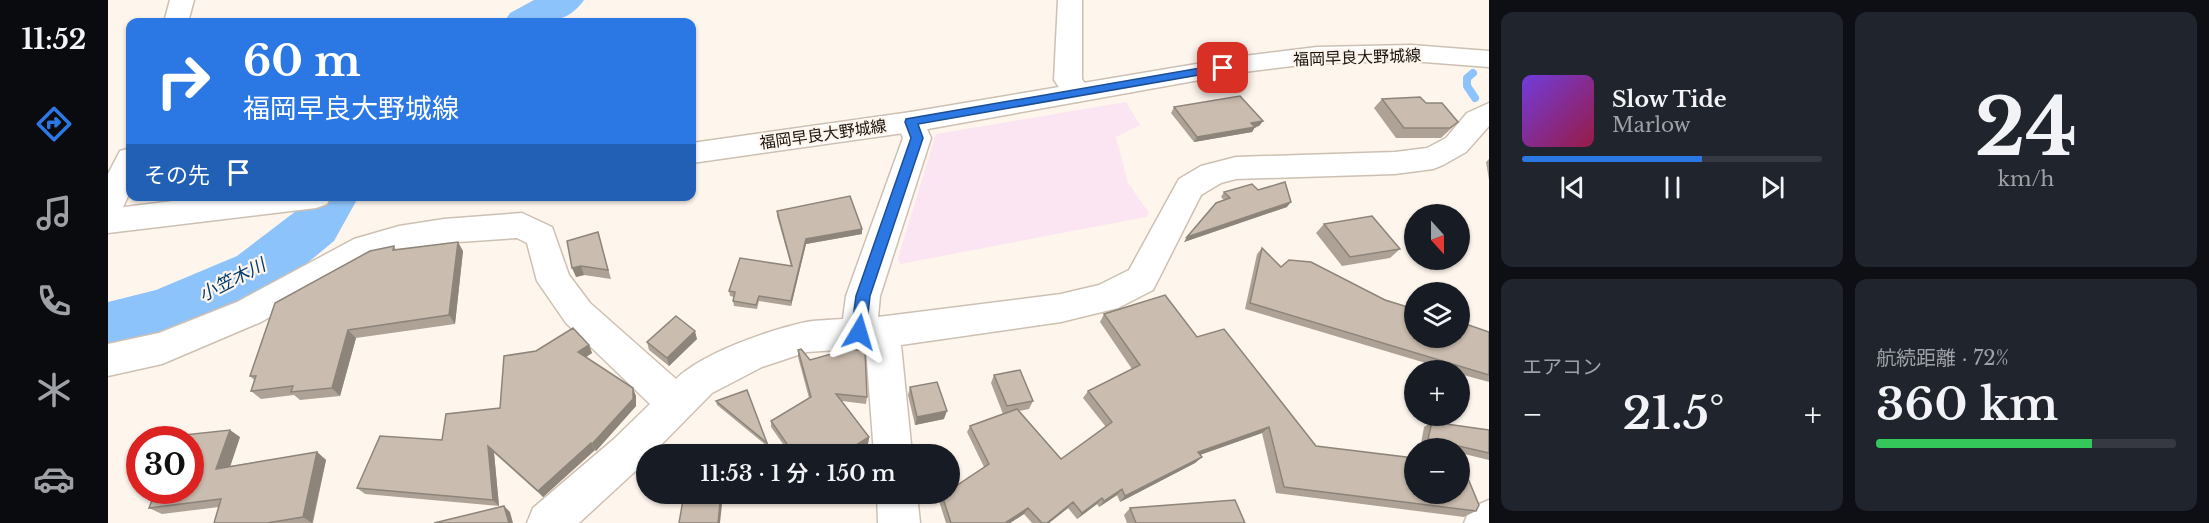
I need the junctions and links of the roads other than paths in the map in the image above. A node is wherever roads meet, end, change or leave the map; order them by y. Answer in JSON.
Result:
{"nodes":[{"id":1,"x":182,"y":0,"type":"edge"},
{"id":2,"x":1070,"y":0,"type":"edge"},
{"id":3,"x":177,"y":18,"type":"edge"},
{"id":4,"x":1489,"y":59,"type":"edge"},
{"id":5,"x":1077,"y":93,"type":"junction"},
{"id":6,"x":1489,"y":113,"type":"edge"},
{"id":7,"x":910,"y":122,"type":"junction"},
{"id":8,"x":696,"y":152,"type":"edge"},
{"id":9,"x":126,"y":168,"type":"edge"},
{"id":10,"x":274,"y":201,"type":"edge"},
{"id":11,"x":108,"y":208,"type":"edge"},
{"id":12,"x":108,"y":221,"type":"edge"},
{"id":13,"x":870,"y":332,"type":"junction"},
{"id":14,"x":108,"y":360,"type":"edge"},
{"id":15,"x":677,"y":404,"type":"junction"},
{"id":16,"x":891,"y":444,"type":"edge"},
{"id":17,"x":898,"y":504,"type":"edge"},
{"id":18,"x":548,"y":523,"type":"edge"},
{"id":19,"x":899,"y":523,"type":"edge"}],
"edges":[{"from":1,"to":3,"type":"street"},
{"from":2,"to":5,"type":"street"},
{"from":4,"to":5,"type":"street","name":"福岡早良大野城線"},
{"from":5,"to":7,"type":"street","name":"福岡早良大野城線"},
{"from":6,"to":13,"type":"street"},
{"from":7,"to":8,"type":"street","name":"福岡早良大野城線"},
{"from":7,"to":13,"type":"street"},
{"from":9,"to":11,"type":"street"},
{"from":10,"to":12,"type":"street"},
{"from":13,"to":15,"type":"street"},
{"from":13,"to":16,"type":"street"},
{"from":14,"to":15,"type":"street"},
{"from":15,"to":18,"type":"street"},
{"from":17,"to":19,"type":"street"}]}
